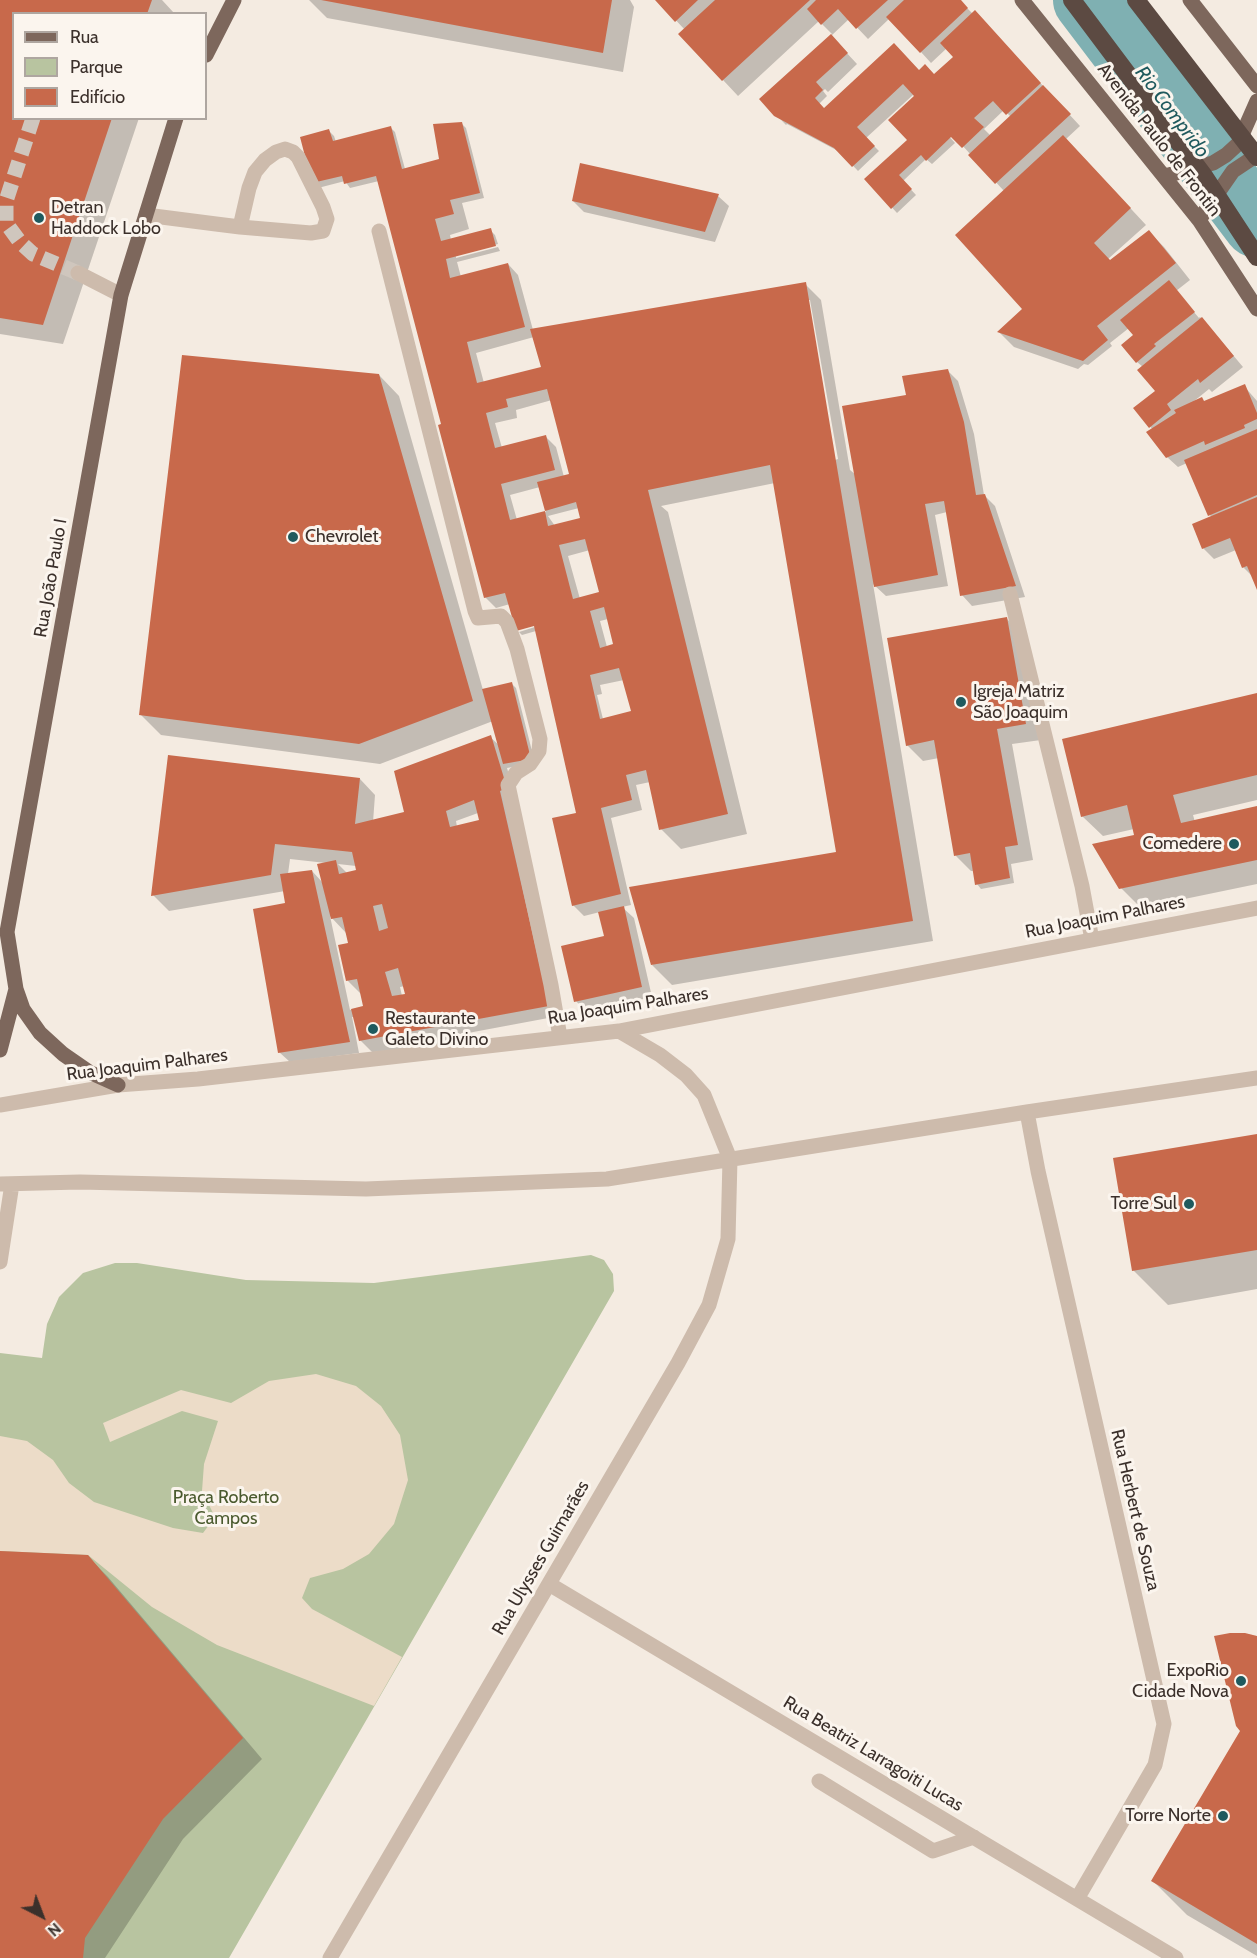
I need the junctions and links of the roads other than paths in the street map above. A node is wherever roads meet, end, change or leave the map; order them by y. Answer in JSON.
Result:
{"nodes":[{"id":1,"x":234,"y":0,"type":"edge"},
{"id":2,"x":1022,"y":0,"type":"edge"},
{"id":3,"x":1072,"y":0,"type":"edge"},
{"id":4,"x":1136,"y":0,"type":"edge"},
{"id":5,"x":1190,"y":0,"type":"edge"},
{"id":6,"x":207,"y":53,"type":"edge"},
{"id":7,"x":1257,"y":86,"type":"edge"},
{"id":8,"x":1257,"y":101,"type":"edge"},
{"id":9,"x":175,"y":120,"type":"edge"},
{"id":10,"x":1255,"y":156,"type":"edge"},
{"id":11,"x":1165,"y":176,"type":"junction"},
{"id":12,"x":146,"y":214,"type":"junction"},
{"id":13,"x":1199,"y":220,"type":"junction"},
{"id":14,"x":240,"y":226,"type":"junction"},
{"id":15,"x":379,"y":231,"type":"dead end"},
{"id":16,"x":1257,"y":257,"type":"edge"},
{"id":17,"x":78,"y":273,"type":"tunnel mouth"},
{"id":18,"x":121,"y":295,"type":"junction"},
{"id":19,"x":1257,"y":309,"type":"edge"},
{"id":20,"x":1010,"y":594,"type":"dead end"},
{"id":21,"x":1257,"y":908,"type":"edge"},
{"id":22,"x":4,"y":932,"type":"edge"},
{"id":23,"x":1092,"y":940,"type":"junction"},
{"id":24,"x":16,"y":989,"type":"junction"},
{"id":25,"x":618,"y":1030,"type":"junction"},
{"id":26,"x":560,"y":1037,"type":"junction"},
{"id":27,"x":0,"y":1050,"type":"edge"},
{"id":28,"x":1257,"y":1078,"type":"edge"},
{"id":29,"x":118,"y":1085,"type":"junction"},
{"id":30,"x":0,"y":1104,"type":"edge"},
{"id":31,"x":1027,"y":1112,"type":"junction"},
{"id":32,"x":730,"y":1160,"type":"junction"},
{"id":33,"x":6,"y":1184,"type":"edge"},
{"id":34,"x":0,"y":1262,"type":"edge"},
{"id":35,"x":549,"y":1584,"type":"junction"},
{"id":36,"x":819,"y":1781,"type":"dead end"},
{"id":37,"x":974,"y":1837,"type":"junction"},
{"id":38,"x":1077,"y":1899,"type":"junction"},
{"id":39,"x":1150,"y":1942,"type":"junction"},
{"id":40,"x":330,"y":1958,"type":"edge"},
{"id":41,"x":1151,"y":1958,"type":"edge"},
{"id":42,"x":1176,"y":1958,"type":"edge"}],
"edges":[{"from":1,"to":6,"type":"main road"},
{"from":2,"to":11,"type":"main road","name":"Avenida Paulo de Frontin"},
{"from":3,"to":16,"type":"highway","bridge":true},
{"from":4,"to":10,"type":"highway","bridge":true},
{"from":5,"to":7,"type":"main road"},
{"from":8,"to":11,"type":"main road"},
{"from":9,"to":12,"type":"main road","name":"Rua João Paulo I"},
{"from":10,"to":13,"type":"main road"},
{"from":11,"to":13,"type":"main road","name":"Avenida Paulo de Frontin"},
{"from":12,"to":14,"type":"street"},
{"from":12,"to":18,"type":"main road","name":"Rua João Paulo I"},
{"from":13,"to":19,"type":"main road","name":"Avenida Paulo de Frontin"},
{"from":14,"to":14,"type":"street"},
{"from":15,"to":26,"type":"street"},
{"from":17,"to":18,"type":"street"},
{"from":18,"to":22,"type":"main road","name":"Rua João Paulo I"},
{"from":20,"to":23,"type":"street"},
{"from":21,"to":23,"type":"street","name":"Rua Joaquim Palhares"},
{"from":22,"to":24,"type":"main road","name":"Rua João Paulo I"},
{"from":23,"to":25,"type":"street","name":"Rua Joaquim Palhares"},
{"from":24,"to":27,"type":"main road","name":"Rua João Paulo I"},
{"from":24,"to":29,"type":"main road"},
{"from":25,"to":26,"type":"street","name":"Rua Joaquim Palhares"},
{"from":25,"to":32,"type":"street"},
{"from":26,"to":29,"type":"street","name":"Rua Joaquim Palhares"},
{"from":28,"to":31,"type":"street"},
{"from":29,"to":30,"type":"street","name":"Rua Joaquim Palhares"},
{"from":31,"to":32,"type":"street"},
{"from":31,"to":38,"type":"street","name":"Rua Herbert de Souza"},
{"from":32,"to":33,"type":"street"},
{"from":32,"to":35,"type":"street","name":"Rua Ulysses Guimarães"},
{"from":33,"to":34,"type":"street"},
{"from":35,"to":37,"type":"street","name":"Rua Beatriz Larragoiti Lucas"},
{"from":35,"to":40,"type":"street","name":"Rua Ulysses Guimarães"},
{"from":36,"to":37,"type":"street"},
{"from":37,"to":38,"type":"street","name":"Rua Beatriz Larragoiti Lucas"},
{"from":38,"to":39,"type":"street","name":"Rua Beatriz Larragoiti Lucas"},
{"from":39,"to":41,"type":"street"},
{"from":39,"to":42,"type":"street","name":"Rua Beatriz Larragoiti Lucas"}]}
